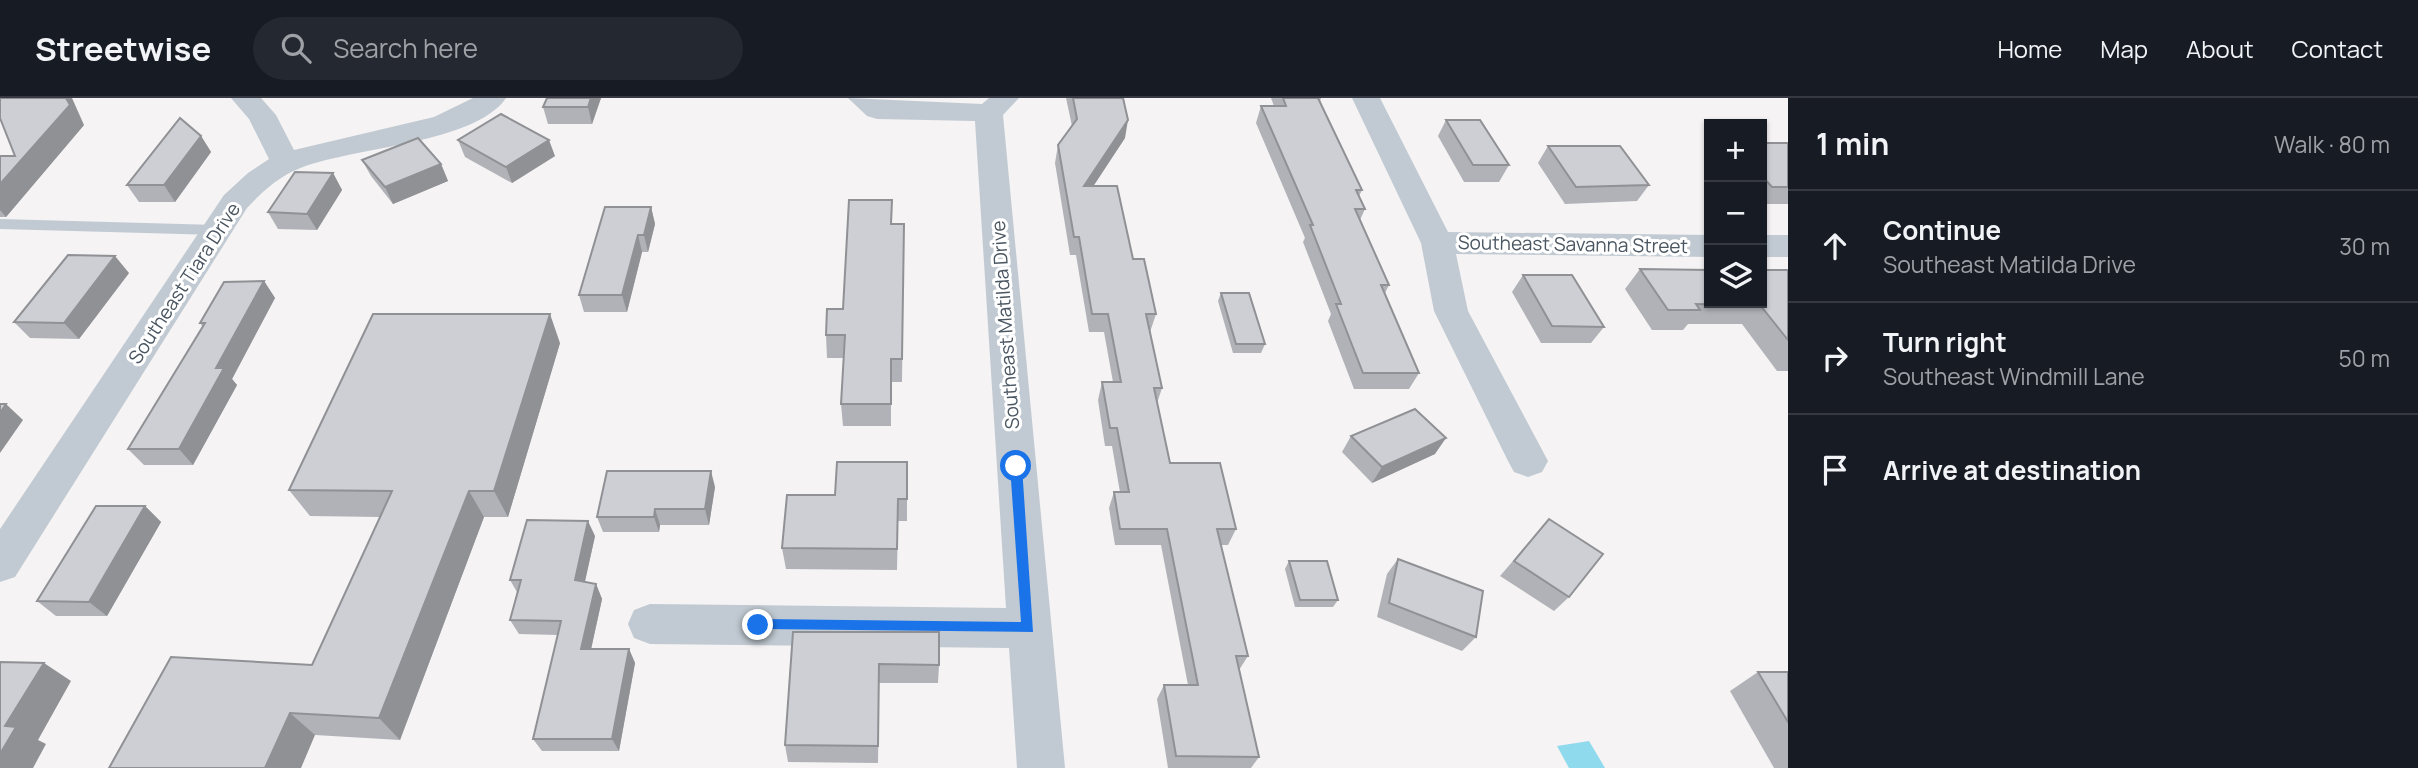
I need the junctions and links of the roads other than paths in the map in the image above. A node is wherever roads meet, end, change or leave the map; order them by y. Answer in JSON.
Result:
{"nodes":[{"id":1,"x":245,"y":98,"type":"edge"},
{"id":2,"x":492,"y":98,"type":"edge"},
{"id":3,"x":862,"y":98,"type":"edge"},
{"id":4,"x":1366,"y":98,"type":"edge"},
{"id":5,"x":997,"y":106,"type":"edge"},
{"id":6,"x":286,"y":163,"type":"junction"},
{"id":7,"x":0,"y":224,"type":"edge"},
{"id":8,"x":216,"y":230,"type":"junction"},
{"id":9,"x":1437,"y":243,"type":"junction"},
{"id":10,"x":1704,"y":246,"type":"edge"},
{"id":11,"x":1767,"y":246,"type":"edge"},
{"id":12,"x":1788,"y":246,"type":"edge"},
{"id":13,"x":1528,"y":461,"type":"dead end"},
{"id":14,"x":3,"y":556,"type":"edge"},
{"id":15,"x":650,"y":624,"type":"dead end"},
{"id":16,"x":1028,"y":628,"type":"junction"},
{"id":17,"x":1041,"y":768,"type":"edge"}],
"edges":[{"from":1,"to":6,"type":"street"},
{"from":2,"to":6,"type":"street","name":"Southeast Tiara Drive"},
{"from":3,"to":5,"type":"street"},
{"from":4,"to":9,"type":"street"},
{"from":5,"to":16,"type":"street","name":"Southeast Matilda Drive"},
{"from":6,"to":8,"type":"street","name":"Southeast Tiara Drive"},
{"from":7,"to":8,"type":"lane"},
{"from":8,"to":14,"type":"street","name":"Southeast Tiara Drive"},
{"from":9,"to":10,"type":"street","name":"Southeast Savanna Street"},
{"from":9,"to":13,"type":"street"},
{"from":11,"to":12,"type":"street"},
{"from":15,"to":16,"type":"street"},
{"from":16,"to":17,"type":"street","name":"Southeast Matilda Drive"}]}
